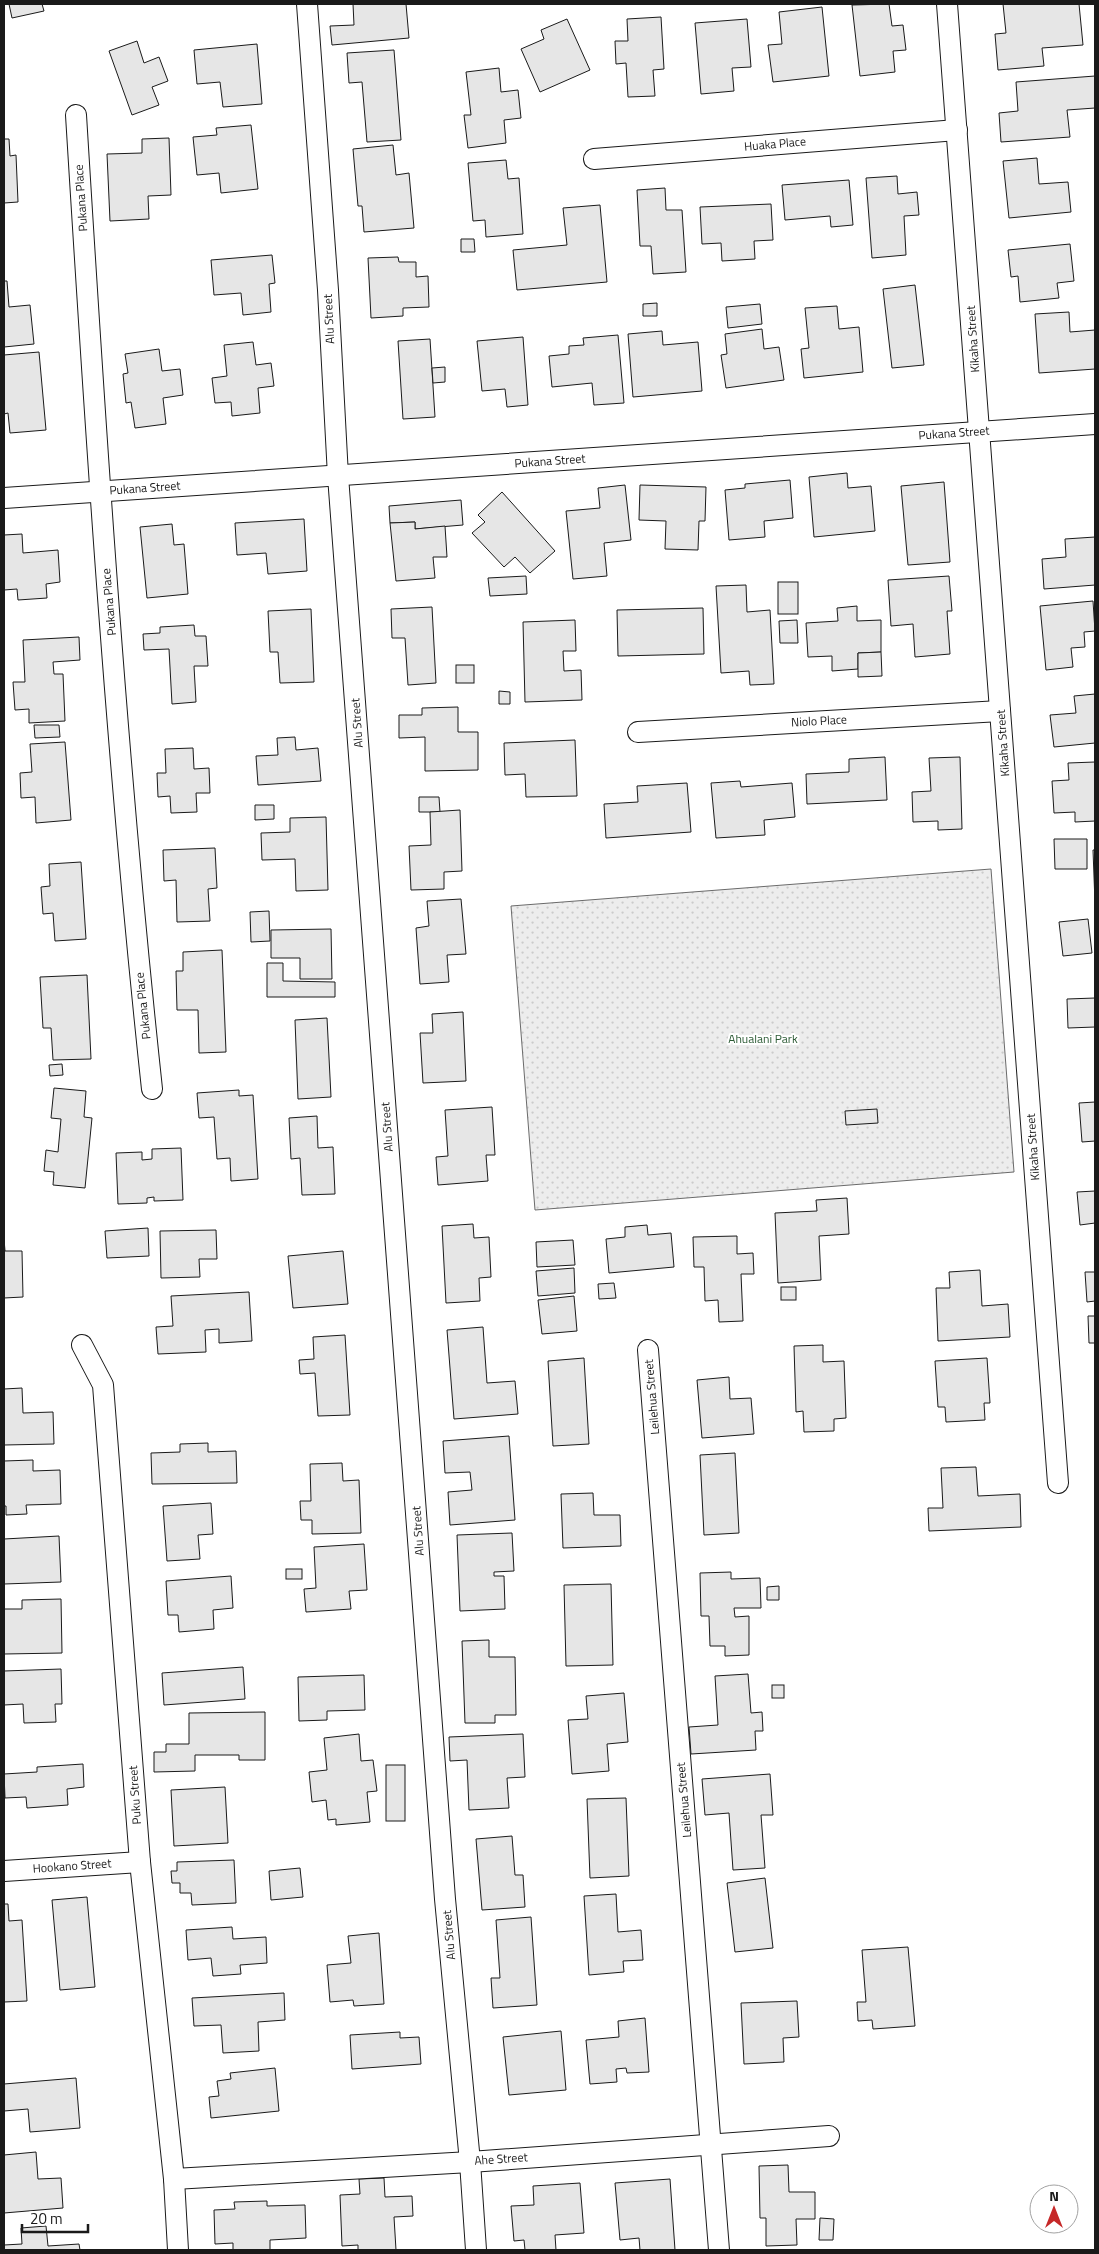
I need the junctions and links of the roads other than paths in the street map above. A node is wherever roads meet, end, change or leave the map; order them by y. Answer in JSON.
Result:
{"nodes":[{"id":1,"x":308,"y":4,"type":"edge"},
{"id":2,"x":947,"y":4,"type":"edge"},
{"id":3,"x":76,"y":115,"type":"dead end"},
{"id":4,"x":957,"y":130,"type":"junction"},
{"id":5,"x":594,"y":159,"type":"dead end"},
{"id":6,"x":1095,"y":424,"type":"edge"},
{"id":7,"x":980,"y":431,"type":"junction"},
{"id":8,"x":338,"y":476,"type":"junction"},
{"id":9,"x":100,"y":491,"type":"junction"},
{"id":10,"x":4,"y":498,"type":"edge"},
{"id":11,"x":1000,"y":711,"type":"junction"},
{"id":12,"x":638,"y":732,"type":"dead end"},
{"id":13,"x":152,"y":1089,"type":"dead end"},
{"id":14,"x":82,"y":1345,"type":"dead end"},
{"id":15,"x":648,"y":1350,"type":"dead end"},
{"id":16,"x":1058,"y":1482,"type":"dead end"},
{"id":17,"x":140,"y":1862,"type":"junction"},
{"id":18,"x":4,"y":1871,"type":"edge"},
{"id":19,"x":829,"y":2136,"type":"dead end"},
{"id":20,"x":711,"y":2144,"type":"junction"},
{"id":21,"x":470,"y":2162,"type":"junction"},
{"id":22,"x":174,"y":2179,"type":"junction"},
{"id":23,"x":178,"y":2250,"type":"edge"},
{"id":24,"x":476,"y":2250,"type":"edge"},
{"id":25,"x":719,"y":2250,"type":"edge"}],
"edges":[{"from":1,"to":8,"type":"street","name":"Alu Street"},
{"from":2,"to":4,"type":"street","name":"Kikaha Street"},
{"from":3,"to":9,"type":"street","name":"Pukana Place"},
{"from":4,"to":5,"type":"street","name":"Huaka Place"},
{"from":4,"to":7,"type":"street","name":"Kikaha Street"},
{"from":6,"to":7,"type":"street","name":"Pukana Street"},
{"from":7,"to":8,"type":"street","name":"Pukana Street"},
{"from":7,"to":11,"type":"street","name":"Kikaha Street"},
{"from":8,"to":9,"type":"street","name":"Pukana Street"},
{"from":8,"to":21,"type":"street","name":"Alu Street"},
{"from":9,"to":10,"type":"street","name":"Pukana Street"},
{"from":9,"to":13,"type":"street","name":"Pukana Place"},
{"from":11,"to":12,"type":"street","name":"Niolo Place"},
{"from":11,"to":16,"type":"street","name":"Kikaha Street"},
{"from":14,"to":17,"type":"street","name":"Puku Street"},
{"from":15,"to":20,"type":"street","name":"Leilehua Street"},
{"from":17,"to":18,"type":"street","name":"Hookano Street"},
{"from":17,"to":22,"type":"street","name":"Puku Street"},
{"from":19,"to":20,"type":"street","name":"Ahe Street"},
{"from":20,"to":21,"type":"street","name":"Ahe Street"},
{"from":20,"to":25,"type":"street","name":"Leilehua Street"},
{"from":21,"to":22,"type":"street","name":"Ahe Street"},
{"from":21,"to":24,"type":"street","name":"Alu Street"},
{"from":22,"to":23,"type":"street","name":"Puku Street"}]}
